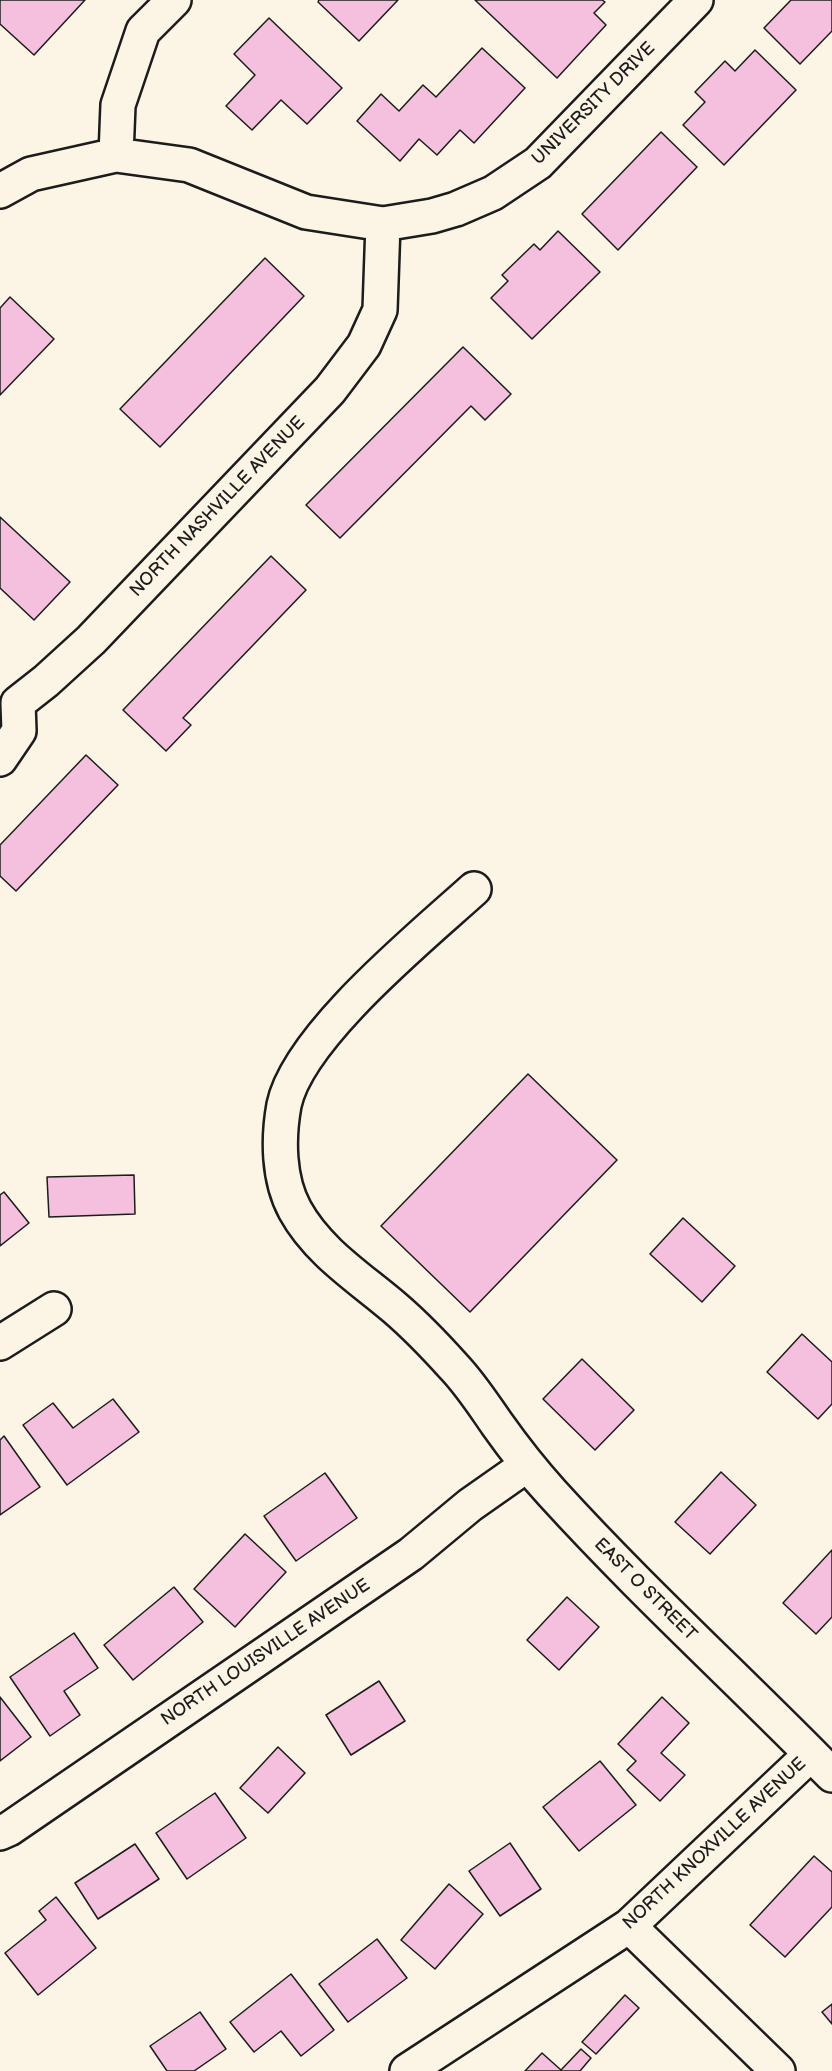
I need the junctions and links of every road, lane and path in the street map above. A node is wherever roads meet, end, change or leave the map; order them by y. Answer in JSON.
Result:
{"nodes":[{"id":1,"x":174,"y":0,"type":"edge"},
{"id":2,"x":684,"y":4,"type":"edge"},
{"id":3,"x":116,"y":154,"type":"junction"},
{"id":4,"x":0,"y":191,"type":"edge"},
{"id":5,"x":383,"y":224,"type":"junction"},
{"id":6,"x":9,"y":694,"type":"edge"},
{"id":7,"x":0,"y":759,"type":"edge"},
{"id":8,"x":474,"y":890,"type":"dead end"},
{"id":9,"x":54,"y":1309,"type":"dead end"},
{"id":10,"x":0,"y":1343,"type":"edge"},
{"id":11,"x":527,"y":1465,"type":"junction"},
{"id":12,"x":822,"y":1764,"type":"edge"},
{"id":13,"x":0,"y":1833,"type":"edge"},
{"id":14,"x":629,"y":1926,"type":"junction"},
{"id":15,"x":407,"y":2071,"type":"edge"},
{"id":16,"x":778,"y":2071,"type":"edge"}],
"edges":[{"from":1,"to":3,"type":"street"},
{"from":2,"to":5,"type":"street","name":"UNIVERSITY DRIVE"},
{"from":3,"to":4,"type":"street","name":"UNIVERSITY DRIVE"},
{"from":3,"to":5,"type":"street","name":"UNIVERSITY DRIVE"},
{"from":5,"to":6,"type":"street","name":"NORTH NASHVILLE AVENUE"},
{"from":6,"to":7,"type":"street","name":"NORTH NASHVILLE AVENUE"},
{"from":8,"to":11,"type":"street","name":"EAST O STREET"},
{"from":9,"to":10,"type":"street"},
{"from":11,"to":12,"type":"street","name":"EAST O STREET"},
{"from":11,"to":13,"type":"street","name":"NORTH LOUISVILLE AVENUE"},
{"from":12,"to":14,"type":"street","name":"NORTH KNOXVILLE AVENUE"},
{"from":14,"to":15,"type":"street","name":"NORTH KNOXVILLE AVENUE"},
{"from":14,"to":16,"type":"street"}]}
